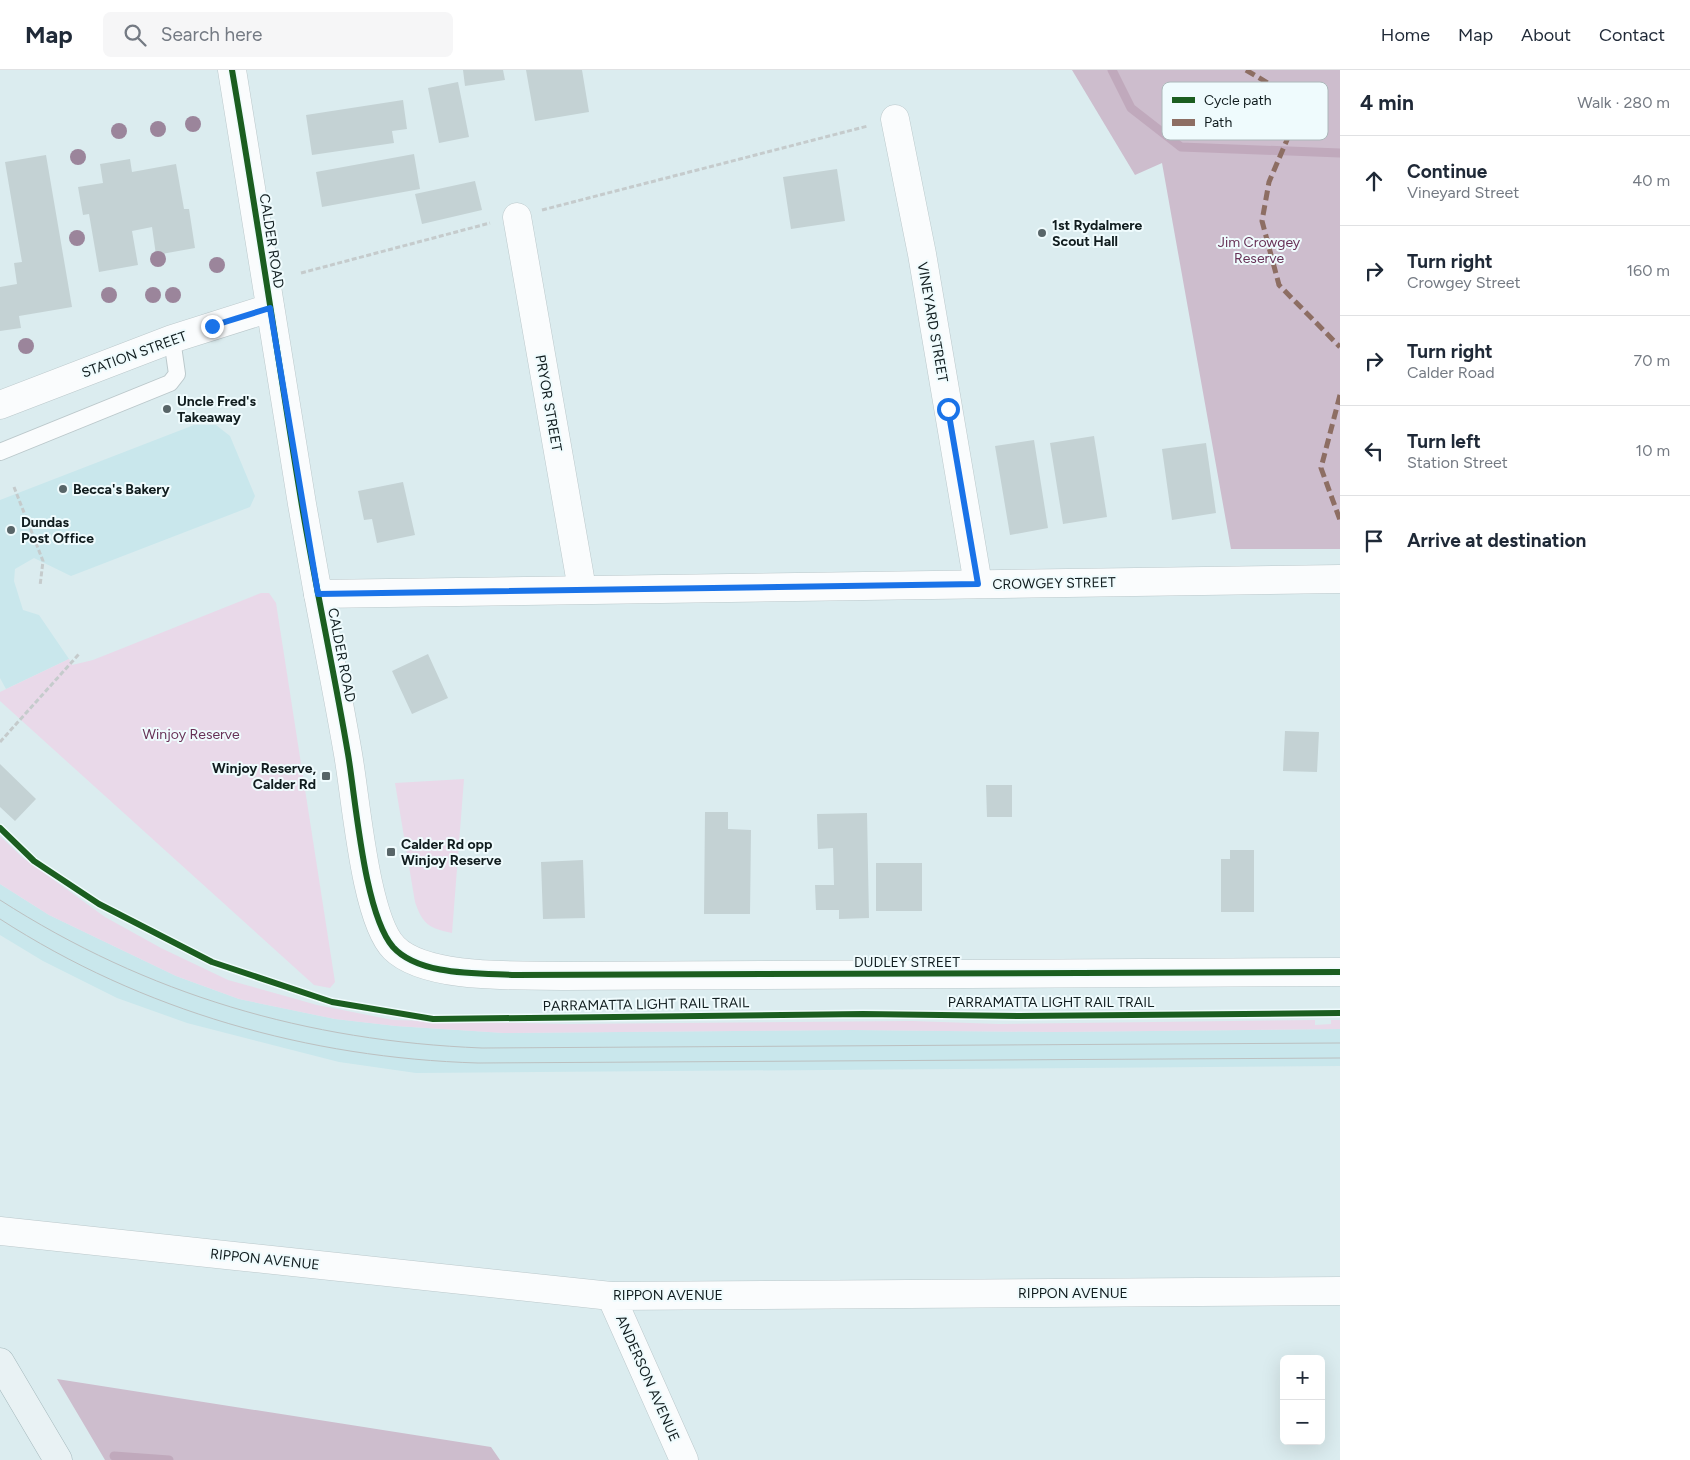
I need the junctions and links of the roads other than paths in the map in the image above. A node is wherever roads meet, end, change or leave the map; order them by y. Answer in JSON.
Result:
{"nodes":[{"id":1,"x":232,"y":70,"type":"edge"},
{"id":2,"x":895,"y":119,"type":"road end"},
{"id":3,"x":517,"y":216,"type":"road end"},
{"id":4,"x":270,"y":308,"type":"junction"},
{"id":5,"x":172,"y":339,"type":"junction"},
{"id":6,"x":0,"y":405,"type":"edge"},
{"id":7,"x":0,"y":452,"type":"edge"},
{"id":8,"x":1340,"y":579,"type":"edge"},
{"id":9,"x":978,"y":584,"type":"junction"},
{"id":10,"x":582,"y":589,"type":"junction"},
{"id":11,"x":318,"y":594,"type":"junction"},
{"id":12,"x":1340,"y":972,"type":"edge"},
{"id":13,"x":474,"y":973,"type":"joint"},
{"id":14,"x":0,"y":1231,"type":"edge"},
{"id":15,"x":1340,"y":1291,"type":"edge"},
{"id":16,"x":611,"y":1296,"type":"junction"},
{"id":17,"x":0,"y":1362,"type":"edge"},
{"id":18,"x":58,"y":1460,"type":"edge"},
{"id":19,"x":684,"y":1460,"type":"edge"}],
"edges":[{"from":1,"to":4,"type":"street","name":"CALDER ROAD"},
{"from":2,"to":9,"type":"street","name":"VINEYARD STREET"},
{"from":3,"to":10,"type":"street","name":"PRYOR STREET"},
{"from":4,"to":5,"type":"street","name":"STATION STREET"},
{"from":4,"to":11,"type":"street","name":"CALDER ROAD"},
{"from":5,"to":6,"type":"street","name":"STATION STREET"},
{"from":5,"to":7,"type":"lane"},
{"from":8,"to":9,"type":"street","name":"CROWGEY STREET"},
{"from":9,"to":10,"type":"street","name":"CROWGEY STREET"},
{"from":10,"to":11,"type":"street","name":"CROWGEY STREET"},
{"from":11,"to":13,"type":"street","name":"CALDER ROAD"},
{"from":12,"to":13,"type":"street","name":"DUDLEY STREET"},
{"from":14,"to":16,"type":"street","name":"RIPPON AVENUE"},
{"from":15,"to":16,"type":"street","name":"RIPPON AVENUE"},
{"from":16,"to":19,"type":"street","name":"ANDERSON AVENUE"},
{"from":17,"to":18,"type":"main road"}]}
